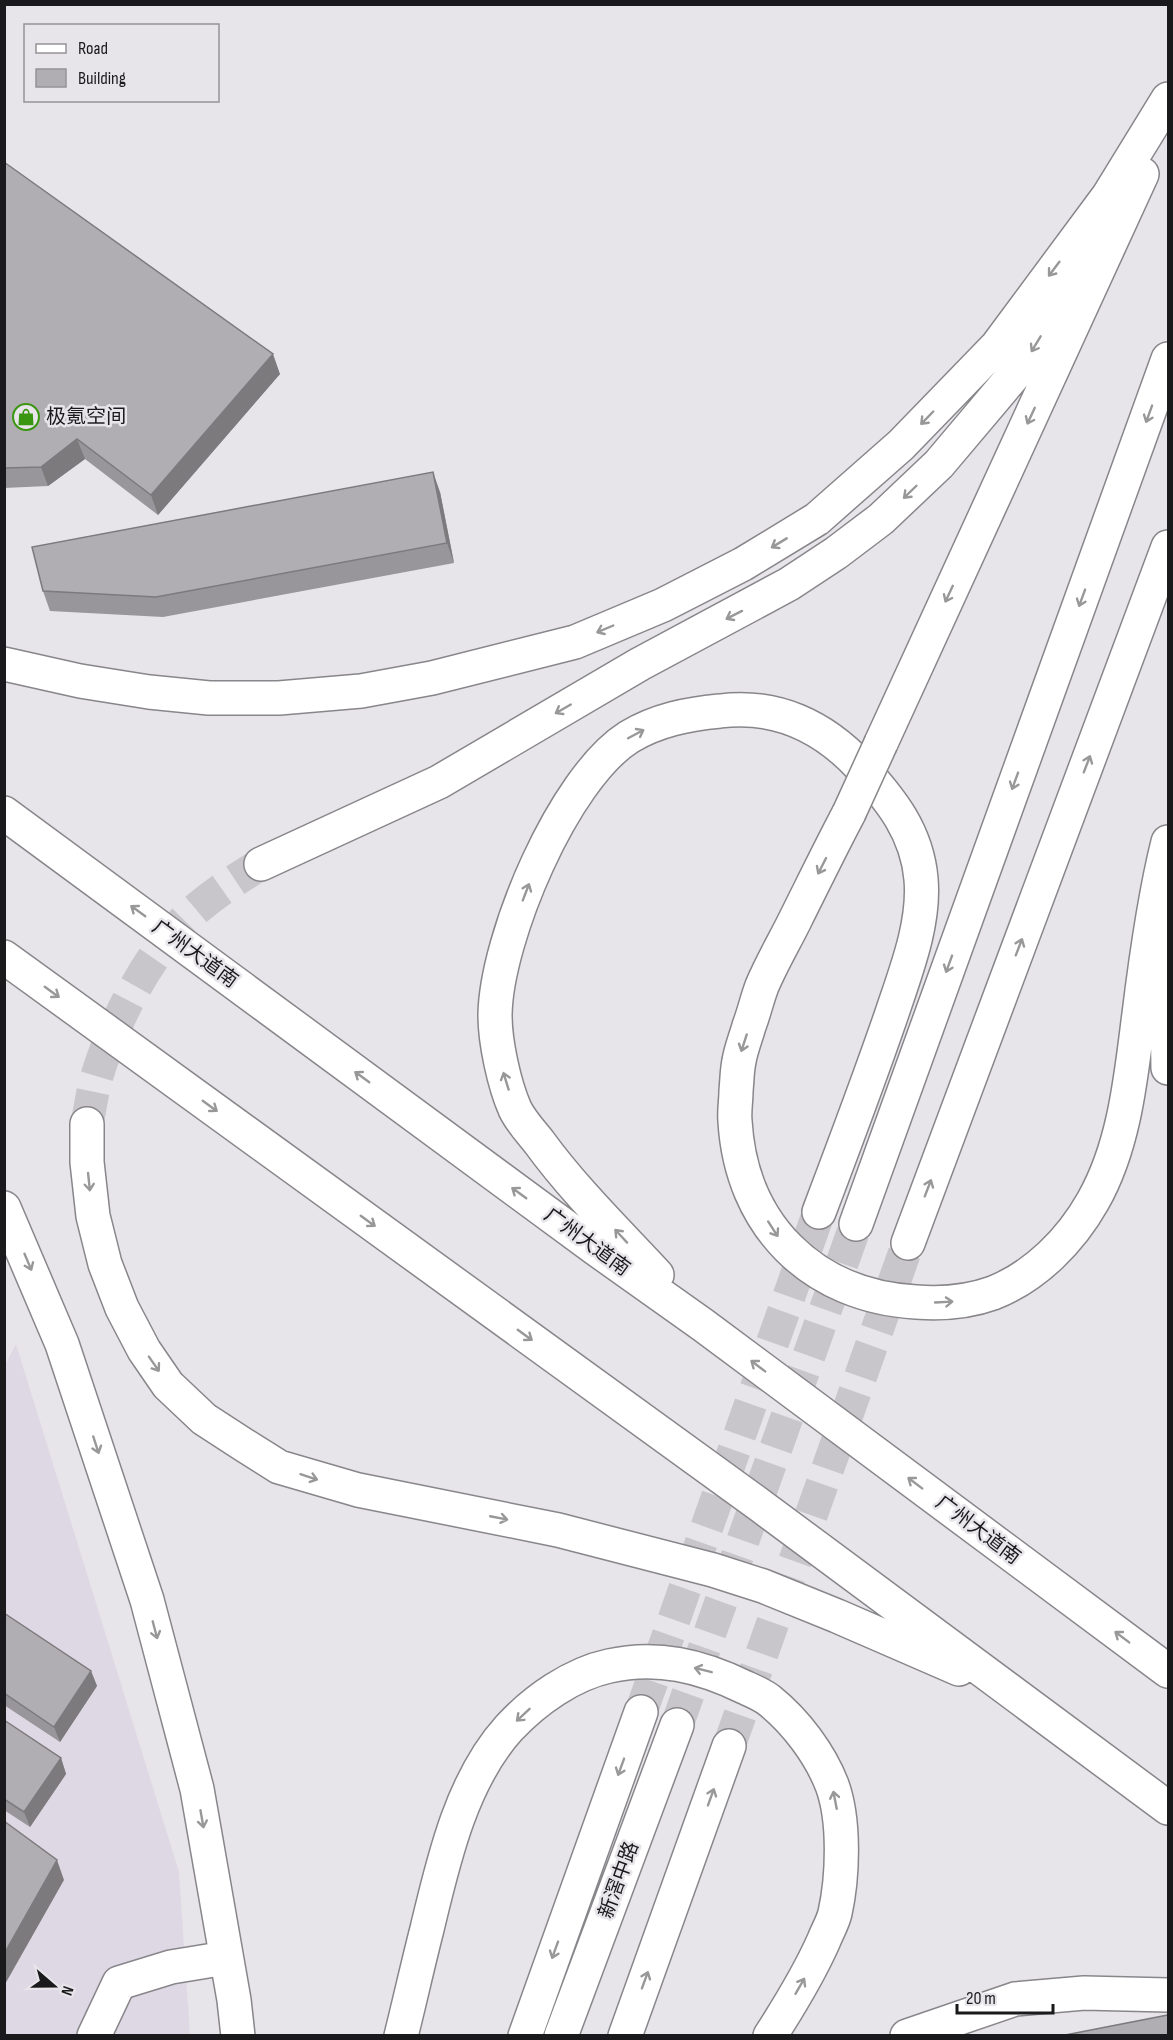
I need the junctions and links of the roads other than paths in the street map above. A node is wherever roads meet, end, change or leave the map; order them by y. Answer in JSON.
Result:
{"nodes":[{"id":1,"x":1168,"y":99,"type":"edge"},
{"id":2,"x":1168,"y":110,"type":"edge"},
{"id":3,"x":1168,"y":115,"type":"edge"},
{"id":4,"x":1168,"y":360,"type":"edge"},
{"id":5,"x":1168,"y":547,"type":"edge"},
{"id":6,"x":4,"y":664,"type":"edge"},
{"id":7,"x":4,"y":813,"type":"edge"},
{"id":8,"x":1168,"y":842,"type":"edge"},
{"id":9,"x":261,"y":864,"type":"tunnel mouth"},
{"id":10,"x":1168,"y":888,"type":"edge"},
{"id":11,"x":4,"y":957,"type":"edge"},
{"id":12,"x":1168,"y":1068,"type":"edge"},
{"id":13,"x":87,"y":1124,"type":"tunnel mouth"},
{"id":14,"x":4,"y":1208,"type":"edge"},
{"id":15,"x":819,"y":1212,"type":"tunnel mouth"},
{"id":16,"x":856,"y":1224,"type":"tunnel mouth"},
{"id":17,"x":908,"y":1243,"type":"tunnel mouth"},
{"id":18,"x":703,"y":1325,"type":"junction"},
{"id":19,"x":1168,"y":1671,"type":"edge"},
{"id":20,"x":1014,"y":1694,"type":"junction"},
{"id":21,"x":641,"y":1712,"type":"tunnel mouth"},
{"id":22,"x":676,"y":1725,"type":"tunnel mouth"},
{"id":23,"x":729,"y":1746,"type":"tunnel mouth"},
{"id":24,"x":1168,"y":1808,"type":"edge"},
{"id":25,"x":226,"y":1958,"type":"junction"},
{"id":26,"x":1168,"y":1995,"type":"edge"},
{"id":27,"x":94,"y":2036,"type":"edge"},
{"id":28,"x":238,"y":2036,"type":"edge"},
{"id":29,"x":401,"y":2036,"type":"edge"},
{"id":30,"x":525,"y":2036,"type":"edge"},
{"id":31,"x":561,"y":2036,"type":"edge"},
{"id":32,"x":625,"y":2036,"type":"edge"},
{"id":33,"x":770,"y":2036,"type":"edge"},
{"id":34,"x":907,"y":2036,"type":"edge"}],
"edges":[{"from":1,"to":6,"type":"main road","one_way":true},
{"from":2,"to":9,"type":"main road","one_way":true},
{"from":3,"to":8,"type":"main road","one_way":true,"bridge":true},
{"from":4,"to":16,"type":"main road","one_way":true},
{"from":17,"to":5,"type":"main road","one_way":true},
{"from":18,"to":7,"type":"main road","name":"广州大道南","one_way":true},
{"from":10,"to":12,"type":"main road"},
{"from":11,"to":20,"type":"main road","one_way":true},
{"from":13,"to":20,"type":"main road","one_way":true},
{"from":14,"to":25,"type":"main road","one_way":true},
{"from":18,"to":15,"type":"main road","one_way":true},
{"from":19,"to":18,"type":"main road","name":"广州大道南","one_way":true},
{"from":20,"to":24,"type":"main road"},
{"from":21,"to":30,"type":"main road","one_way":true},
{"from":22,"to":31,"type":"main road","name":"新滘中路"},
{"from":32,"to":23,"type":"main road","one_way":true},
{"from":25,"to":27,"type":"main road"},
{"from":25,"to":28,"type":"main road"},
{"from":26,"to":34,"type":"main road"},
{"from":33,"to":29,"type":"main road","one_way":true}]}
